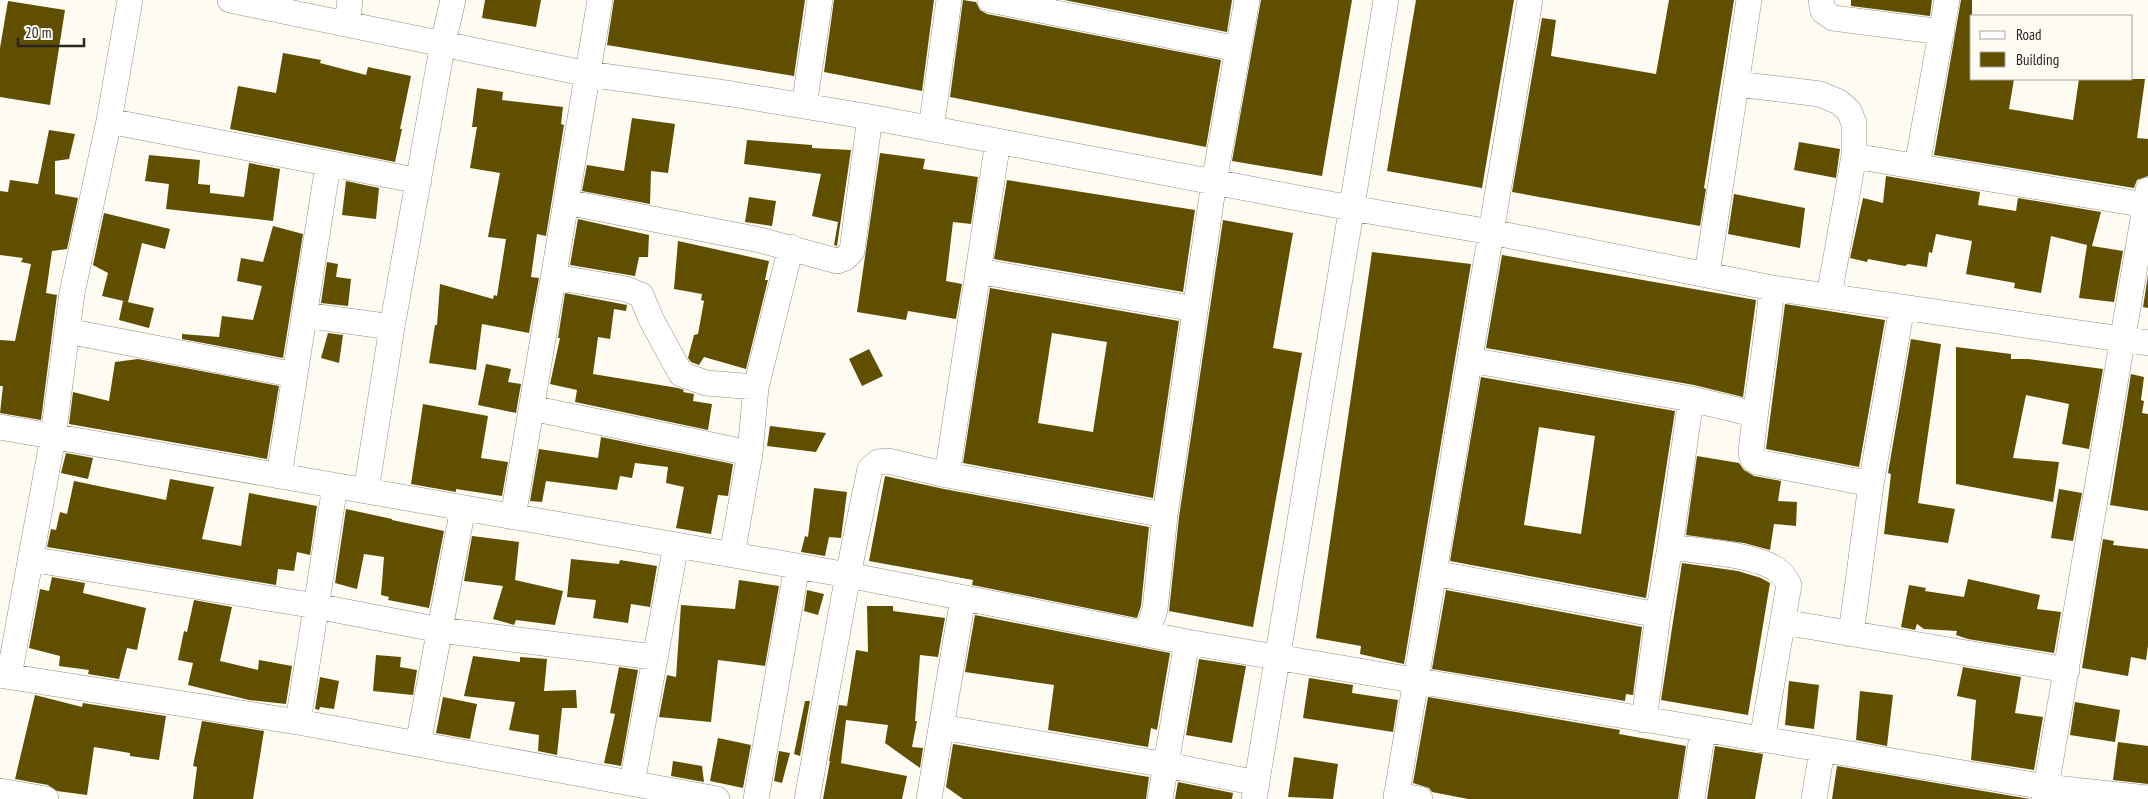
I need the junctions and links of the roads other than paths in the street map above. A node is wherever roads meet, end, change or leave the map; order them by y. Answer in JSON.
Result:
{"nodes":[{"id":1,"x":130,"y":0,"type":"edge"},
{"id":2,"x":230,"y":0,"type":"edge"},
{"id":3,"x":453,"y":0,"type":"edge"},
{"id":4,"x":600,"y":0,"type":"edge"},
{"id":5,"x":820,"y":0,"type":"edge"},
{"id":6,"x":949,"y":0,"type":"edge"},
{"id":7,"x":990,"y":0,"type":"edge"},
{"id":8,"x":1247,"y":0,"type":"edge"},
{"id":9,"x":1386,"y":0,"type":"edge"},
{"id":10,"x":1530,"y":0,"type":"edge"},
{"id":11,"x":1749,"y":0,"type":"edge"},
{"id":12,"x":1821,"y":0,"type":"edge"},
{"id":13,"x":1947,"y":0,"type":"edge"},
{"id":14,"x":348,"y":12,"type":"edge"},
{"id":15,"x":1942,"y":32,"type":"junction"},
{"id":16,"x":443,"y":42,"type":"junction"},
{"id":17,"x":1238,"y":49,"type":"junction"},
{"id":18,"x":588,"y":74,"type":"junction"},
{"id":19,"x":1737,"y":84,"type":"junction"},
{"id":20,"x":804,"y":106,"type":"junction"},
{"id":21,"x":870,"y":117,"type":"junction"},
{"id":22,"x":109,"y":122,"type":"junction"},
{"id":23,"x":932,"y":129,"type":"junction"},
{"id":24,"x":998,"y":141,"type":"junction"},
{"id":25,"x":1854,"y":156,"type":"junction"},
{"id":26,"x":328,"y":165,"type":"junction"},
{"id":27,"x":1917,"y":166,"type":"junction"},
{"id":28,"x":419,"y":181,"type":"junction"},
{"id":29,"x":1214,"y":182,"type":"junction"},
{"id":30,"x":2147,"y":198,"type":"edge"},
{"id":31,"x":566,"y":202,"type":"junction"},
{"id":32,"x":1351,"y":208,"type":"junction"},
{"id":33,"x":1492,"y":232,"type":"junction"},
{"id":34,"x":791,"y":247,"type":"junction"},
{"id":35,"x":978,"y":271,"type":"junction"},
{"id":36,"x":1707,"y":274,"type":"junction"},
{"id":37,"x":554,"y":277,"type":"junction"},
{"id":38,"x":1772,"y":288,"type":"junction"},
{"id":39,"x":1829,"y":296,"type":"junction"},
{"id":40,"x":1902,"y":307,"type":"junction"},
{"id":41,"x":1195,"y":309,"type":"junction"},
{"id":42,"x":304,"y":315,"type":"junction"},
{"id":43,"x":392,"y":327,"type":"junction"},
{"id":44,"x":67,"y":331,"type":"junction"},
{"id":45,"x":2124,"y":339,"type":"junction"},
{"id":46,"x":2148,"y":343,"type":"edge"},
{"id":47,"x":1470,"y":360,"type":"junction"},
{"id":48,"x":295,"y":375,"type":"junction"},
{"id":49,"x":756,"y":387,"type":"junction"},
{"id":50,"x":1691,"y":399,"type":"junction"},
{"id":51,"x":531,"y":408,"type":"junction"},
{"id":52,"x":1754,"y":414,"type":"junction"},
{"id":53,"x":0,"y":427,"type":"edge"},
{"id":54,"x":53,"y":437,"type":"junction"},
{"id":55,"x":750,"y":453,"type":"junction"},
{"id":56,"x":947,"y":475,"type":"junction"},
{"id":57,"x":279,"y":476,"type":"junction"},
{"id":58,"x":1870,"y":484,"type":"junction"},
{"id":59,"x":335,"y":486,"type":"junction"},
{"id":60,"x":366,"y":491,"type":"junction"},
{"id":61,"x":463,"y":508,"type":"junction"},
{"id":62,"x":1165,"y":515,"type":"junction"},
{"id":63,"x":513,"y":517,"type":"junction"},
{"id":64,"x":676,"y":545,"type":"junction"},
{"id":65,"x":1670,"y":547,"type":"junction"},
{"id":66,"x":732,"y":555,"type":"junction"},
{"id":67,"x":30,"y":560,"type":"junction"},
{"id":68,"x":796,"y":566,"type":"junction"},
{"id":69,"x":1434,"y":573,"type":"junction"},
{"id":70,"x":848,"y":575,"type":"junction"},
{"id":71,"x":963,"y":598,"type":"junction"},
{"id":72,"x":316,"y":606,"type":"junction"},
{"id":73,"x":1658,"y":615,"type":"junction"},
{"id":74,"x":1783,"y":622,"type":"junction"},
{"id":75,"x":440,"y":630,"type":"junction"},
{"id":76,"x":1147,"y":634,"type":"junction"},
{"id":77,"x":1851,"y":634,"type":"junction"},
{"id":78,"x":1187,"y":642,"type":"junction"},
{"id":79,"x":654,"y":657,"type":"junction"},
{"id":80,"x":1279,"y":658,"type":"junction"},
{"id":81,"x":2067,"y":670,"type":"junction"},
{"id":82,"x":4,"y":675,"type":"edge"},
{"id":83,"x":1416,"y":681,"type":"junction"},
{"id":84,"x":1644,"y":720,"type":"junction"},
{"id":85,"x":298,"y":722,"type":"junction"},
{"id":86,"x":941,"y":727,"type":"junction"},
{"id":87,"x":1703,"y":730,"type":"junction"},
{"id":88,"x":1762,"y":740,"type":"junction"},
{"id":89,"x":418,"y":744,"type":"junction"},
{"id":90,"x":1822,"y":750,"type":"junction"},
{"id":91,"x":1167,"y":765,"type":"junction"},
{"id":92,"x":632,"y":783,"type":"junction"},
{"id":93,"x":0,"y":791,"type":"edge"},
{"id":94,"x":1255,"y":791,"type":"edge"},
{"id":95,"x":2045,"y":793,"type":"edge"},
{"id":96,"x":1404,"y":798,"type":"edge"},
{"id":97,"x":2148,"y":798,"type":"edge"},
{"id":98,"x":46,"y":799,"type":"edge"},
{"id":99,"x":717,"y":799,"type":"edge"},
{"id":100,"x":756,"y":799,"type":"edge"},
{"id":101,"x":807,"y":799,"type":"edge"},
{"id":102,"x":929,"y":799,"type":"edge"},
{"id":103,"x":1160,"y":799,"type":"edge"},
{"id":104,"x":1692,"y":799,"type":"edge"},
{"id":105,"x":1814,"y":799,"type":"edge"}],
"edges":[{"from":1,"to":22,"type":"street"},
{"from":2,"to":14,"type":"street"},
{"from":3,"to":16,"type":"street"},
{"from":4,"to":18,"type":"street"},
{"from":5,"to":20,"type":"street"},
{"from":6,"to":23,"type":"street"},
{"from":7,"to":17,"type":"street"},
{"from":8,"to":17,"type":"street"},
{"from":9,"to":32,"type":"street"},
{"from":10,"to":33,"type":"street"},
{"from":11,"to":19,"type":"street"},
{"from":12,"to":15,"type":"street"},
{"from":13,"to":15,"type":"street"},
{"from":14,"to":16,"type":"street"},
{"from":15,"to":27,"type":"street"},
{"from":16,"to":18,"type":"street"},
{"from":16,"to":28,"type":"street"},
{"from":17,"to":29,"type":"street"},
{"from":18,"to":20,"type":"street"},
{"from":18,"to":31,"type":"street"},
{"from":19,"to":25,"type":"street"},
{"from":19,"to":36,"type":"street"},
{"from":20,"to":21,"type":"street"},
{"from":21,"to":23,"type":"street"},
{"from":21,"to":34,"type":"street"},
{"from":22,"to":26,"type":"street"},
{"from":22,"to":44,"type":"street"},
{"from":23,"to":24,"type":"street"},
{"from":24,"to":29,"type":"street"},
{"from":24,"to":35,"type":"street"},
{"from":25,"to":27,"type":"street"},
{"from":25,"to":39,"type":"street"},
{"from":26,"to":28,"type":"street"},
{"from":26,"to":42,"type":"street"},
{"from":27,"to":30,"type":"street"},
{"from":28,"to":43,"type":"street"},
{"from":29,"to":32,"type":"street"},
{"from":29,"to":41,"type":"street"},
{"from":30,"to":45,"type":"street"},
{"from":31,"to":34,"type":"street"},
{"from":31,"to":37,"type":"street"},
{"from":32,"to":33,"type":"street"},
{"from":32,"to":80,"type":"street"},
{"from":33,"to":36,"type":"street"},
{"from":33,"to":47,"type":"street"},
{"from":34,"to":49,"type":"street"},
{"from":35,"to":41,"type":"street"},
{"from":35,"to":56,"type":"street"},
{"from":36,"to":38,"type":"street"},
{"from":37,"to":49,"type":"street"},
{"from":37,"to":51,"type":"street"},
{"from":38,"to":39,"type":"street"},
{"from":38,"to":52,"type":"street"},
{"from":39,"to":40,"type":"street"},
{"from":40,"to":45,"type":"street"},
{"from":40,"to":58,"type":"street"},
{"from":41,"to":62,"type":"street"},
{"from":42,"to":43,"type":"street"},
{"from":42,"to":48,"type":"street"},
{"from":43,"to":60,"type":"street"},
{"from":44,"to":48,"type":"street"},
{"from":44,"to":54,"type":"street"},
{"from":45,"to":46,"type":"street"},
{"from":45,"to":81,"type":"street"},
{"from":47,"to":50,"type":"street"},
{"from":47,"to":69,"type":"street"},
{"from":48,"to":57,"type":"street"},
{"from":49,"to":55,"type":"street"},
{"from":50,"to":52,"type":"street"},
{"from":50,"to":65,"type":"street"},
{"from":51,"to":55,"type":"street"},
{"from":51,"to":63,"type":"street"},
{"from":52,"to":58,"type":"street"},
{"from":53,"to":54,"type":"street"},
{"from":54,"to":57,"type":"street"},
{"from":54,"to":67,"type":"street"},
{"from":55,"to":66,"type":"street"},
{"from":56,"to":62,"type":"street"},
{"from":56,"to":70,"type":"street"},
{"from":57,"to":59,"type":"street"},
{"from":58,"to":77,"type":"street"},
{"from":59,"to":60,"type":"street"},
{"from":59,"to":72,"type":"street"},
{"from":60,"to":61,"type":"street"},
{"from":61,"to":63,"type":"street"},
{"from":61,"to":75,"type":"street"},
{"from":62,"to":76,"type":"street"},
{"from":63,"to":64,"type":"street"},
{"from":64,"to":66,"type":"street"},
{"from":64,"to":79,"type":"street"},
{"from":65,"to":73,"type":"street"},
{"from":65,"to":74,"type":"street"},
{"from":66,"to":68,"type":"street"},
{"from":67,"to":72,"type":"street"},
{"from":67,"to":82,"type":"street"},
{"from":68,"to":70,"type":"street"},
{"from":68,"to":100,"type":"street"},
{"from":69,"to":73,"type":"street"},
{"from":69,"to":83,"type":"street"},
{"from":70,"to":71,"type":"street"},
{"from":70,"to":101,"type":"street"},
{"from":71,"to":76,"type":"street"},
{"from":71,"to":86,"type":"street"},
{"from":72,"to":75,"type":"street"},
{"from":72,"to":85,"type":"street"},
{"from":73,"to":84,"type":"street"},
{"from":74,"to":77,"type":"street"},
{"from":74,"to":88,"type":"street"},
{"from":75,"to":79,"type":"street"},
{"from":75,"to":89,"type":"street"},
{"from":76,"to":78,"type":"street"},
{"from":77,"to":81,"type":"street"},
{"from":78,"to":80,"type":"street"},
{"from":78,"to":91,"type":"street"},
{"from":79,"to":92,"type":"street"},
{"from":80,"to":83,"type":"street"},
{"from":80,"to":94,"type":"street"},
{"from":81,"to":95,"type":"street"},
{"from":82,"to":85,"type":"street"},
{"from":83,"to":84,"type":"street"},
{"from":83,"to":96,"type":"street"},
{"from":84,"to":87,"type":"street"},
{"from":85,"to":89,"type":"street"},
{"from":86,"to":91,"type":"street"},
{"from":86,"to":102,"type":"street"},
{"from":87,"to":88,"type":"street"},
{"from":87,"to":104,"type":"street"},
{"from":88,"to":90,"type":"street"},
{"from":89,"to":92,"type":"street"},
{"from":90,"to":95,"type":"street"},
{"from":90,"to":105,"type":"street"},
{"from":91,"to":94,"type":"street"},
{"from":91,"to":103,"type":"street"},
{"from":92,"to":99,"type":"street"},
{"from":93,"to":98,"type":"street"},
{"from":95,"to":97,"type":"street"}]}
